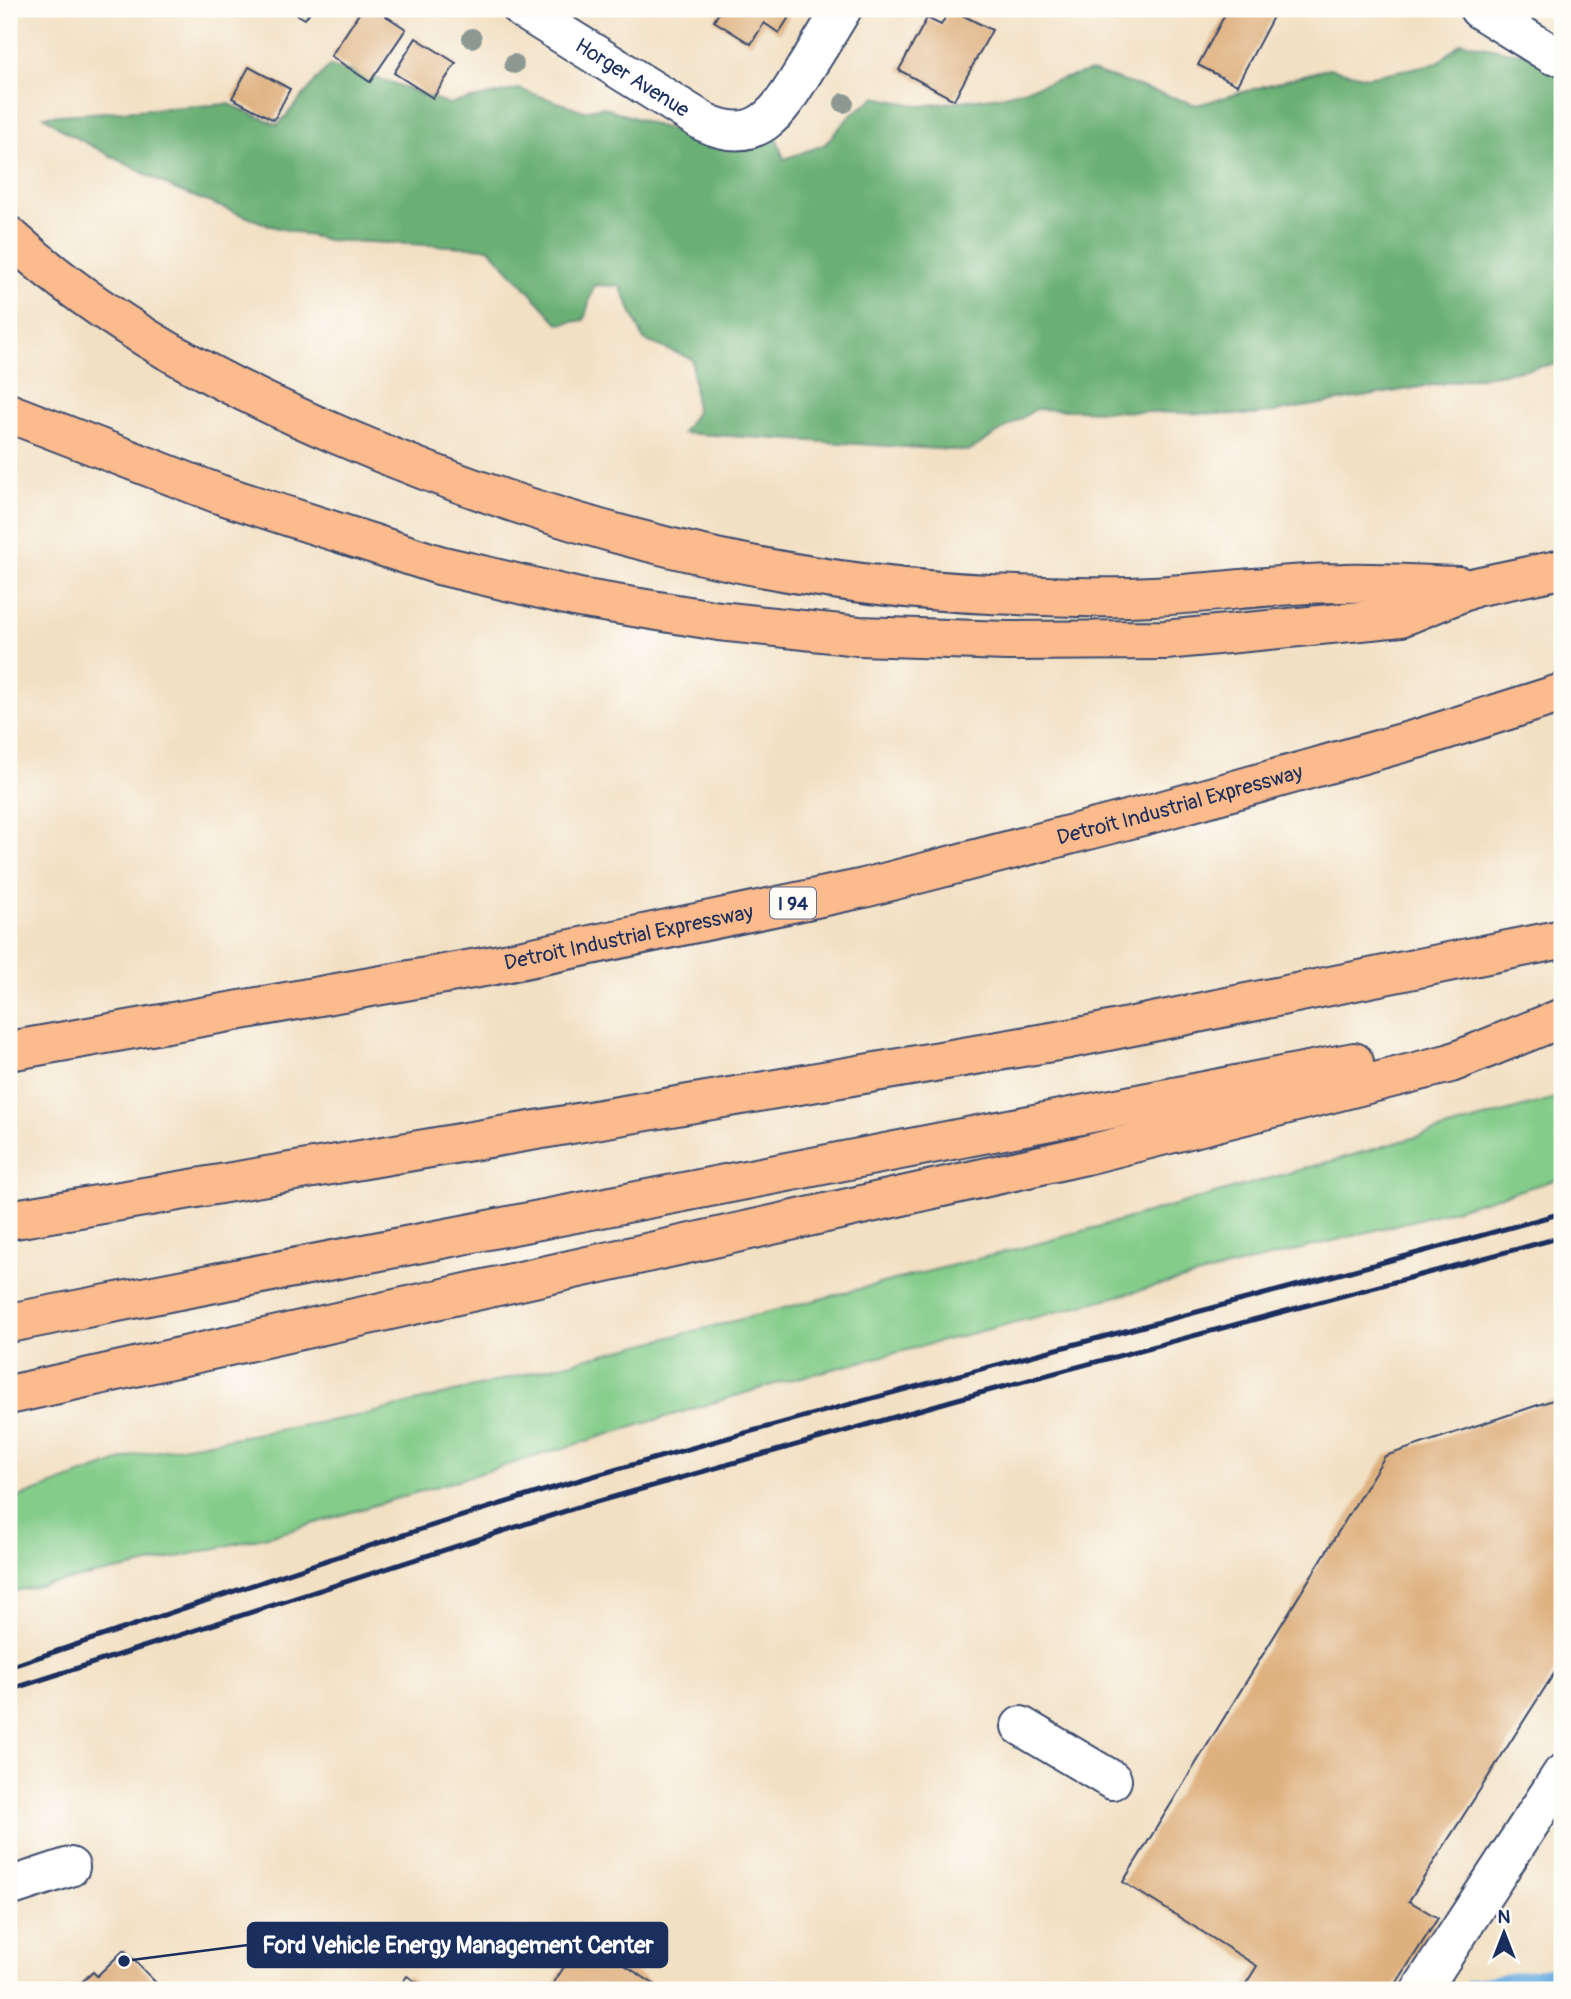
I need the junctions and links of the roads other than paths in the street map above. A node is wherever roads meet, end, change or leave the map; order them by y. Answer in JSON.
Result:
{"nodes":[{"id":1,"x":522,"y":9,"type":"edge"},
{"id":2,"x":842,"y":9,"type":"edge"},
{"id":3,"x":1479,"y":9,"type":"edge"},
{"id":4,"x":1553,"y":55,"type":"dead end"},
{"id":5,"x":9,"y":236,"type":"edge"},
{"id":6,"x":9,"y":413,"type":"edge"},
{"id":7,"x":1562,"y":569,"type":"edge"},
{"id":8,"x":1475,"y":587,"type":"junction"},
{"id":9,"x":1562,"y":693,"type":"edge"},
{"id":10,"x":1562,"y":939,"type":"edge"},
{"id":11,"x":1562,"y":1015,"type":"edge"},
{"id":12,"x":9,"y":1051,"type":"edge"},
{"id":13,"x":9,"y":1220,"type":"edge"},
{"id":14,"x":9,"y":1323,"type":"edge"},
{"id":15,"x":9,"y":1395,"type":"edge"},
{"id":16,"x":1021,"y":1726,"type":"dead end"},
{"id":17,"x":1562,"y":1774,"type":"edge"},
{"id":18,"x":1112,"y":1780,"type":"dead end"},
{"id":19,"x":69,"y":1867,"type":"dead end"},
{"id":20,"x":9,"y":1887,"type":"edge"},
{"id":21,"x":1421,"y":1990,"type":"edge"}],
"edges":[{"from":1,"to":2,"type":"street","name":"Horger Avenue"},
{"from":3,"to":4,"type":"street"},
{"from":5,"to":8,"type":"highway"},
{"from":6,"to":8,"type":"highway"},
{"from":7,"to":8,"type":"highway"},
{"from":9,"to":12,"type":"highway","name":"Detroit Industrial Expressway","number":"I 94"},
{"from":10,"to":13,"type":"highway"},
{"from":11,"to":14,"type":"highway"},
{"from":11,"to":15,"type":"highway"},
{"from":16,"to":18,"type":"street"},
{"from":17,"to":21,"type":"street"},
{"from":19,"to":20,"type":"street"}]}
